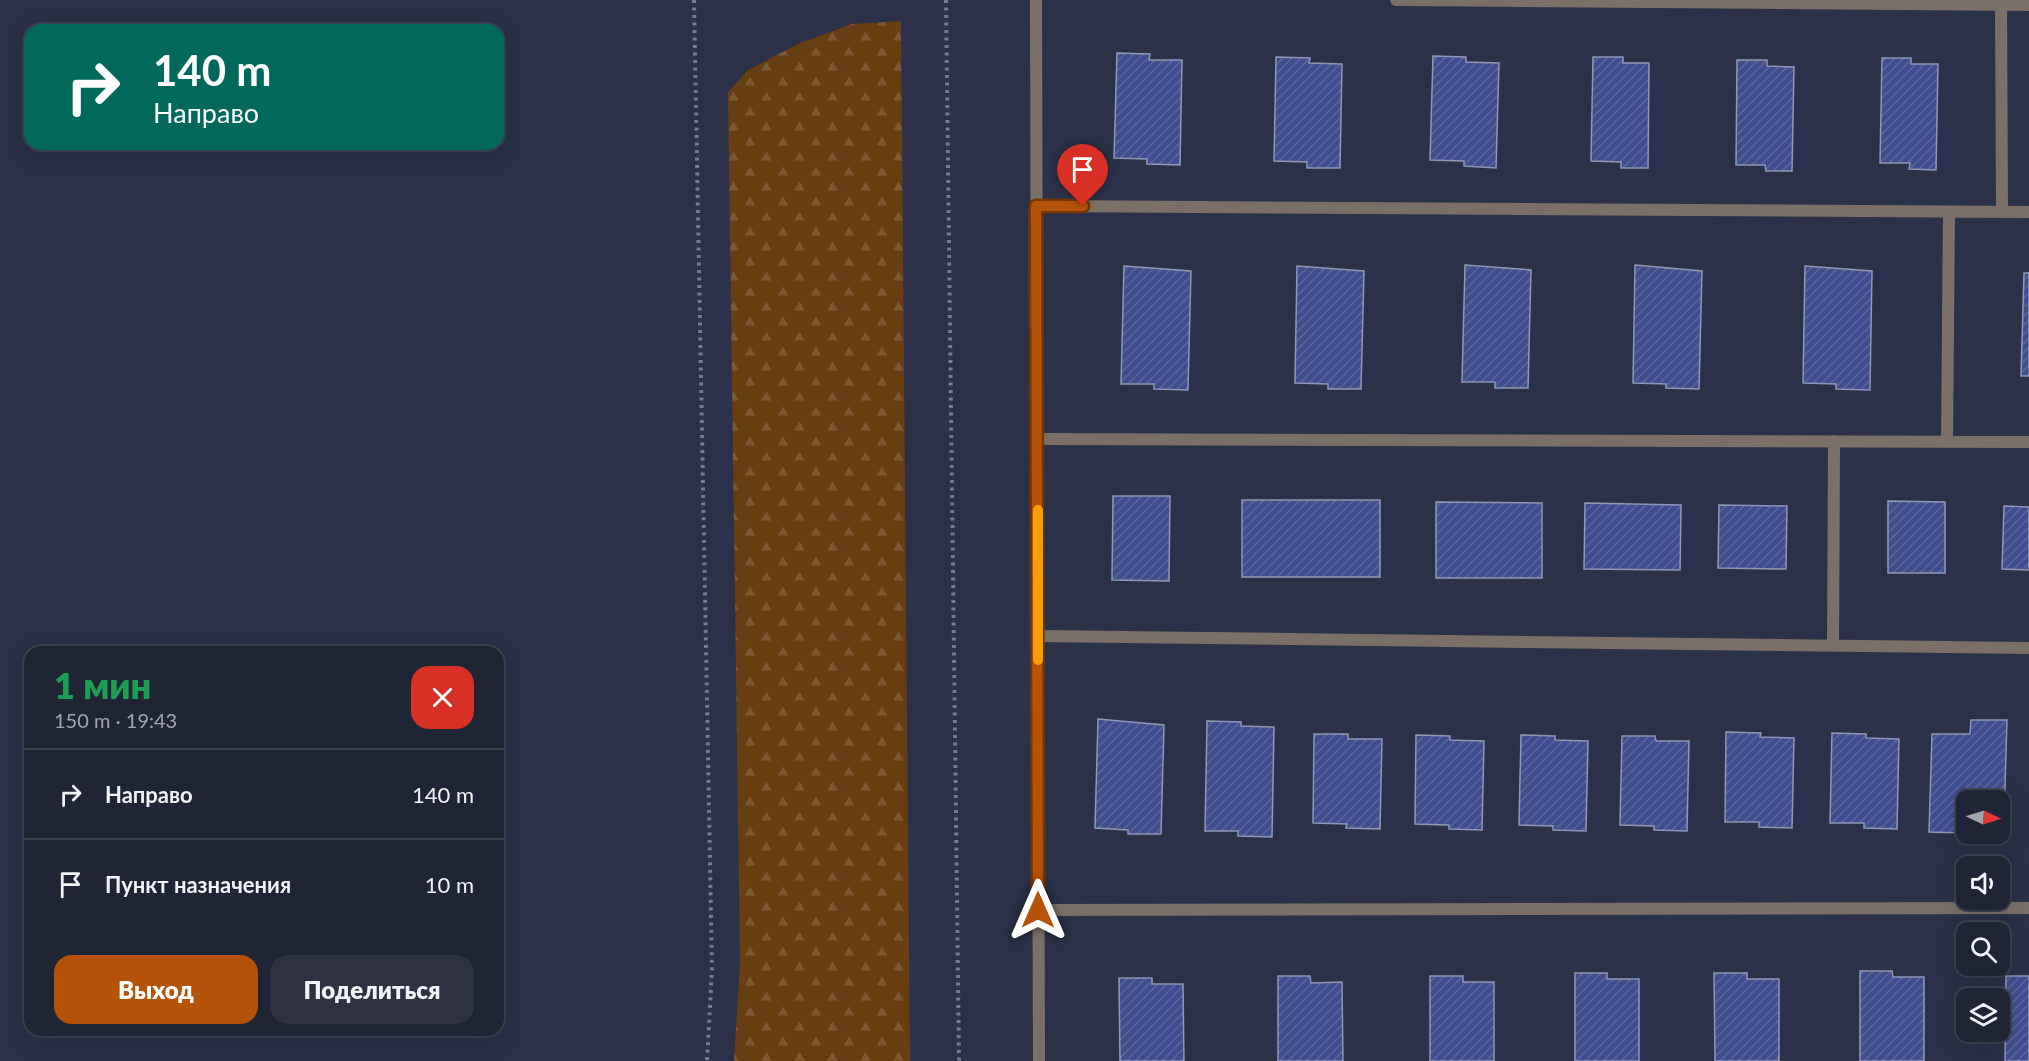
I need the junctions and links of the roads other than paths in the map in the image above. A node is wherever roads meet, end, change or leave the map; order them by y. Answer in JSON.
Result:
{"nodes":[{"id":1,"x":1036,"y":0,"type":"edge"},
{"id":2,"x":1396,"y":0,"type":"edge"},
{"id":3,"x":2001,"y":5,"type":"junction"},
{"id":4,"x":2029,"y":5,"type":"edge"},
{"id":5,"x":1036,"y":206,"type":"junction"},
{"id":6,"x":1949,"y":212,"type":"junction"},
{"id":7,"x":2002,"y":212,"type":"junction"},
{"id":8,"x":2029,"y":212,"type":"edge"},
{"id":9,"x":1038,"y":439,"type":"junction"},
{"id":10,"x":1834,"y":441,"type":"junction"},
{"id":11,"x":1947,"y":441,"type":"junction"},
{"id":12,"x":2029,"y":442,"type":"edge"},
{"id":13,"x":1038,"y":636,"type":"junction"},
{"id":14,"x":1833,"y":645,"type":"junction"},
{"id":15,"x":2029,"y":648,"type":"edge"},
{"id":16,"x":2029,"y":908,"type":"edge"},
{"id":17,"x":1038,"y":910,"type":"junction"},
{"id":18,"x":1039,"y":1061,"type":"edge"}],
"edges":[{"from":1,"to":5,"type":"street"},
{"from":2,"to":3,"type":"street"},
{"from":3,"to":4,"type":"street"},
{"from":3,"to":7,"type":"street"},
{"from":5,"to":6,"type":"street"},
{"from":5,"to":9,"type":"street"},
{"from":6,"to":7,"type":"street"},
{"from":6,"to":11,"type":"street"},
{"from":7,"to":8,"type":"street"},
{"from":9,"to":10,"type":"street"},
{"from":9,"to":13,"type":"street"},
{"from":10,"to":11,"type":"street"},
{"from":10,"to":14,"type":"street"},
{"from":11,"to":12,"type":"street"},
{"from":13,"to":14,"type":"street"},
{"from":13,"to":17,"type":"street"},
{"from":14,"to":15,"type":"street"},
{"from":16,"to":17,"type":"street"},
{"from":17,"to":18,"type":"street"}]}
